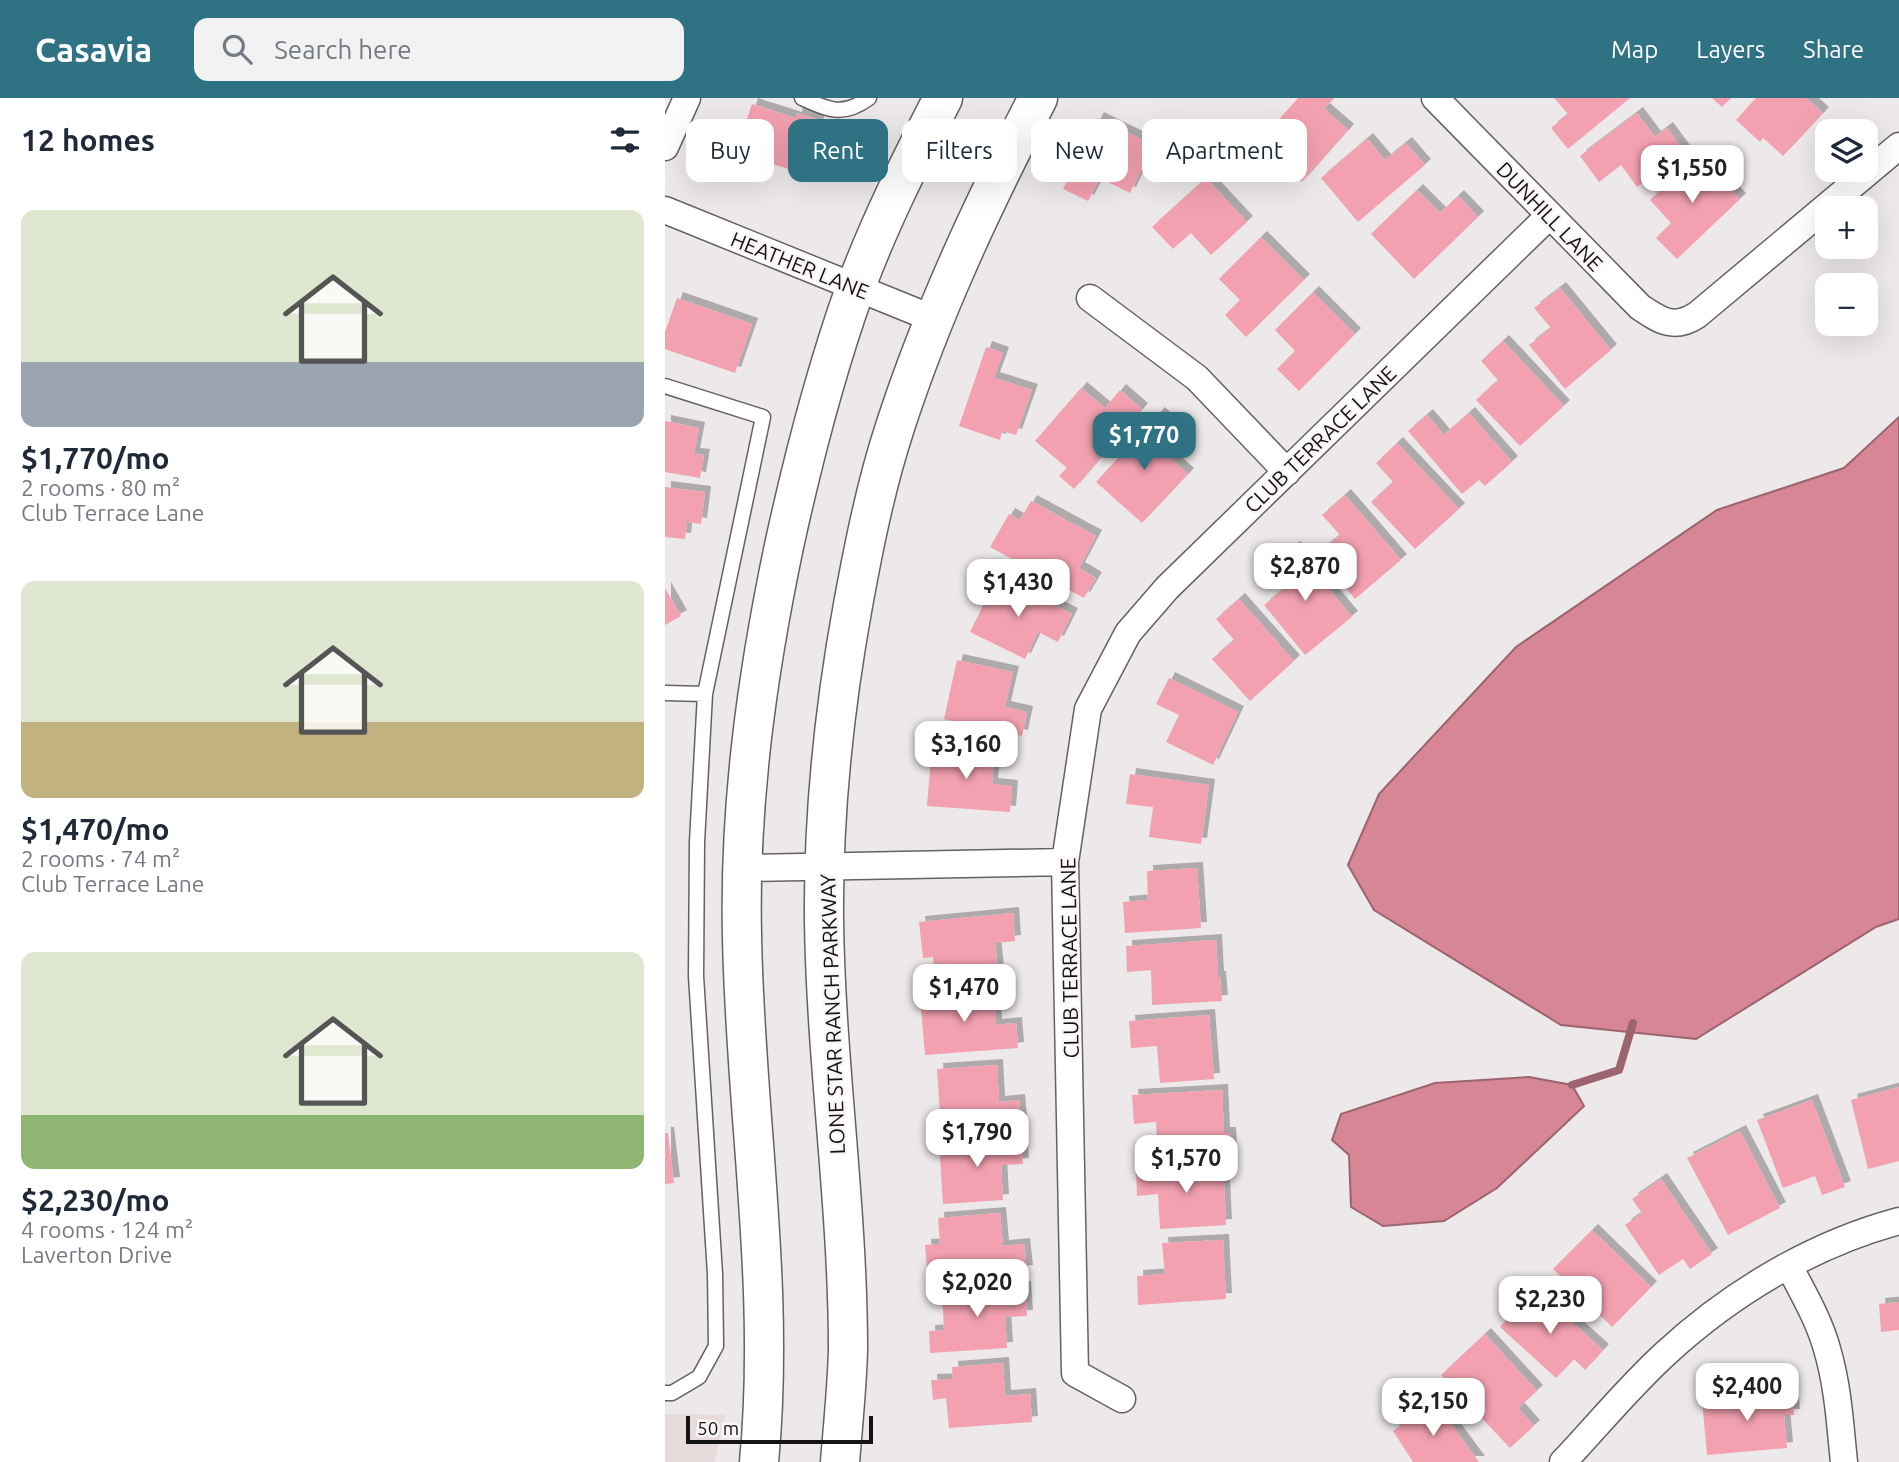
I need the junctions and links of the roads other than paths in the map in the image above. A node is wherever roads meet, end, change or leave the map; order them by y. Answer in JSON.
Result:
{"nodes":[{"id":1,"x":687,"y":98,"type":"edge"},
{"id":2,"x":802,"y":98,"type":"edge"},
{"id":3,"x":869,"y":98,"type":"edge"},
{"id":4,"x":943,"y":98,"type":"edge"},
{"id":5,"x":1038,"y":98,"type":"edge"},
{"id":6,"x":1435,"y":98,"type":"edge"},
{"id":7,"x":1899,"y":146,"type":"edge"},
{"id":8,"x":665,"y":147,"type":"edge"},
{"id":9,"x":665,"y":210,"type":"edge"},
{"id":10,"x":1550,"y":215,"type":"junction"},
{"id":11,"x":856,"y":287,"type":"junction"},
{"id":12,"x":1090,"y":298,"type":"dead end"},
{"id":13,"x":934,"y":319,"type":"junction"},
{"id":14,"x":665,"y":386,"type":"edge"},
{"id":15,"x":1287,"y":472,"type":"junction"},
{"id":16,"x":665,"y":692,"type":"edge"},
{"id":17,"x":705,"y":694,"type":"junction"},
{"id":18,"x":1065,"y":862,"type":"junction"},
{"id":19,"x":825,"y":867,"type":"junction"},
{"id":20,"x":742,"y":868,"type":"junction"},
{"id":21,"x":1899,"y":1221,"type":"edge"},
{"id":22,"x":1789,"y":1266,"type":"junction"},
{"id":23,"x":665,"y":1393,"type":"edge"},
{"id":24,"x":1122,"y":1398,"type":"dead end"},
{"id":25,"x":759,"y":1462,"type":"edge"},
{"id":26,"x":840,"y":1462,"type":"edge"},
{"id":27,"x":1563,"y":1462,"type":"edge"},
{"id":28,"x":1845,"y":1462,"type":"edge"}],
"edges":[{"from":1,"to":8,"type":"street"},
{"from":2,"to":3,"type":"lane"},
{"from":4,"to":11,"type":"main road"},
{"from":5,"to":13,"type":"main road","name":"LONE STAR RANCH PARKWAY"},
{"from":6,"to":10,"type":"street","name":"DUNHILL LANE"},
{"from":7,"to":10,"type":"street","name":"DUNHILL LANE"},
{"from":9,"to":11,"type":"street","name":"HEATHER LANE"},
{"from":10,"to":15,"type":"street","name":"CLUB TERRACE LANE"},
{"from":11,"to":13,"type":"street","name":"HEATHER LANE"},
{"from":11,"to":20,"type":"main road"},
{"from":12,"to":15,"type":"street"},
{"from":13,"to":19,"type":"main road","name":"LONE STAR RANCH PARKWAY"},
{"from":14,"to":17,"type":"lane"},
{"from":15,"to":18,"type":"street","name":"CLUB TERRACE LANE"},
{"from":16,"to":17,"type":"lane"},
{"from":17,"to":23,"type":"lane"},
{"from":18,"to":19,"type":"street"},
{"from":18,"to":24,"type":"street","name":"CLUB TERRACE LANE"},
{"from":19,"to":20,"type":"street"},
{"from":19,"to":26,"type":"main road","name":"LONE STAR RANCH PARKWAY"},
{"from":20,"to":25,"type":"main road"},
{"from":21,"to":22,"type":"street"},
{"from":22,"to":27,"type":"street"},
{"from":22,"to":28,"type":"street"}]}
